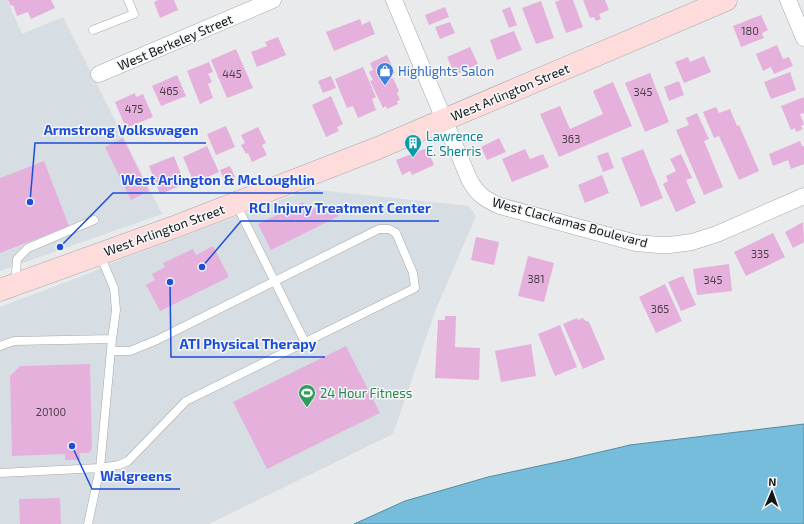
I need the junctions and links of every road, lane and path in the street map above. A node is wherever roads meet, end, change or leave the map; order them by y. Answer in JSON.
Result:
{"nodes":[{"id":1,"x":128,"y":0,"type":"edge"},
{"id":2,"x":273,"y":0,"type":"edge"},
{"id":3,"x":394,"y":0,"type":"edge"},
{"id":4,"x":726,"y":0,"type":"edge"},
{"id":5,"x":788,"y":0,"type":"edge"},
{"id":6,"x":93,"y":30,"type":"dead end"},
{"id":7,"x":804,"y":38,"type":"edge"},
{"id":8,"x":99,"y":74,"type":"dead end"},
{"id":9,"x":444,"y":120,"type":"junction"},
{"id":10,"x":804,"y":196,"type":"edge"},
{"id":11,"x":236,"y":203,"type":"junction"},
{"id":12,"x":94,"y":220,"type":"dead end"},
{"id":13,"x":99,"y":254,"type":"junction"},
{"id":14,"x":274,"y":281,"type":"junction"},
{"id":15,"x":9,"y":287,"type":"edge"},
{"id":16,"x":112,"y":339,"type":"junction"},
{"id":17,"x":305,"y":342,"type":"junction"},
{"id":18,"x":0,"y":346,"type":"edge"},
{"id":19,"x":111,"y":351,"type":"junction"},
{"id":20,"x":100,"y":468,"type":"junction"},
{"id":21,"x":0,"y":473,"type":"edge"},
{"id":22,"x":88,"y":524,"type":"edge"}],
"edges":[{"from":1,"to":6,"type":"lane"},
{"from":2,"to":8,"type":"street","name":"West Berkeley Street"},
{"from":3,"to":9,"type":"street"},
{"from":4,"to":9,"type":"main road","name":"West Arlington Street"},
{"from":5,"to":7,"type":"street"},
{"from":9,"to":10,"type":"street","name":"West Clackamas Boulevard"},
{"from":9,"to":11,"type":"main road","name":"West Arlington Street"},
{"from":11,"to":13,"type":"main road","name":"West Arlington Street"},
{"from":11,"to":14,"type":"lane"},
{"from":12,"to":15,"type":"lane"},
{"from":13,"to":15,"type":"main road","name":"West Arlington Street"},
{"from":13,"to":16,"type":"lane"},
{"from":14,"to":17,"type":"lane"},
{"from":14,"to":17,"type":"lane"},
{"from":14,"to":19,"type":"lane"},
{"from":16,"to":18,"type":"lane"},
{"from":16,"to":19,"type":"lane"},
{"from":17,"to":20,"type":"lane"},
{"from":19,"to":20,"type":"lane"},
{"from":20,"to":21,"type":"lane"},
{"from":20,"to":22,"type":"lane"}]}
